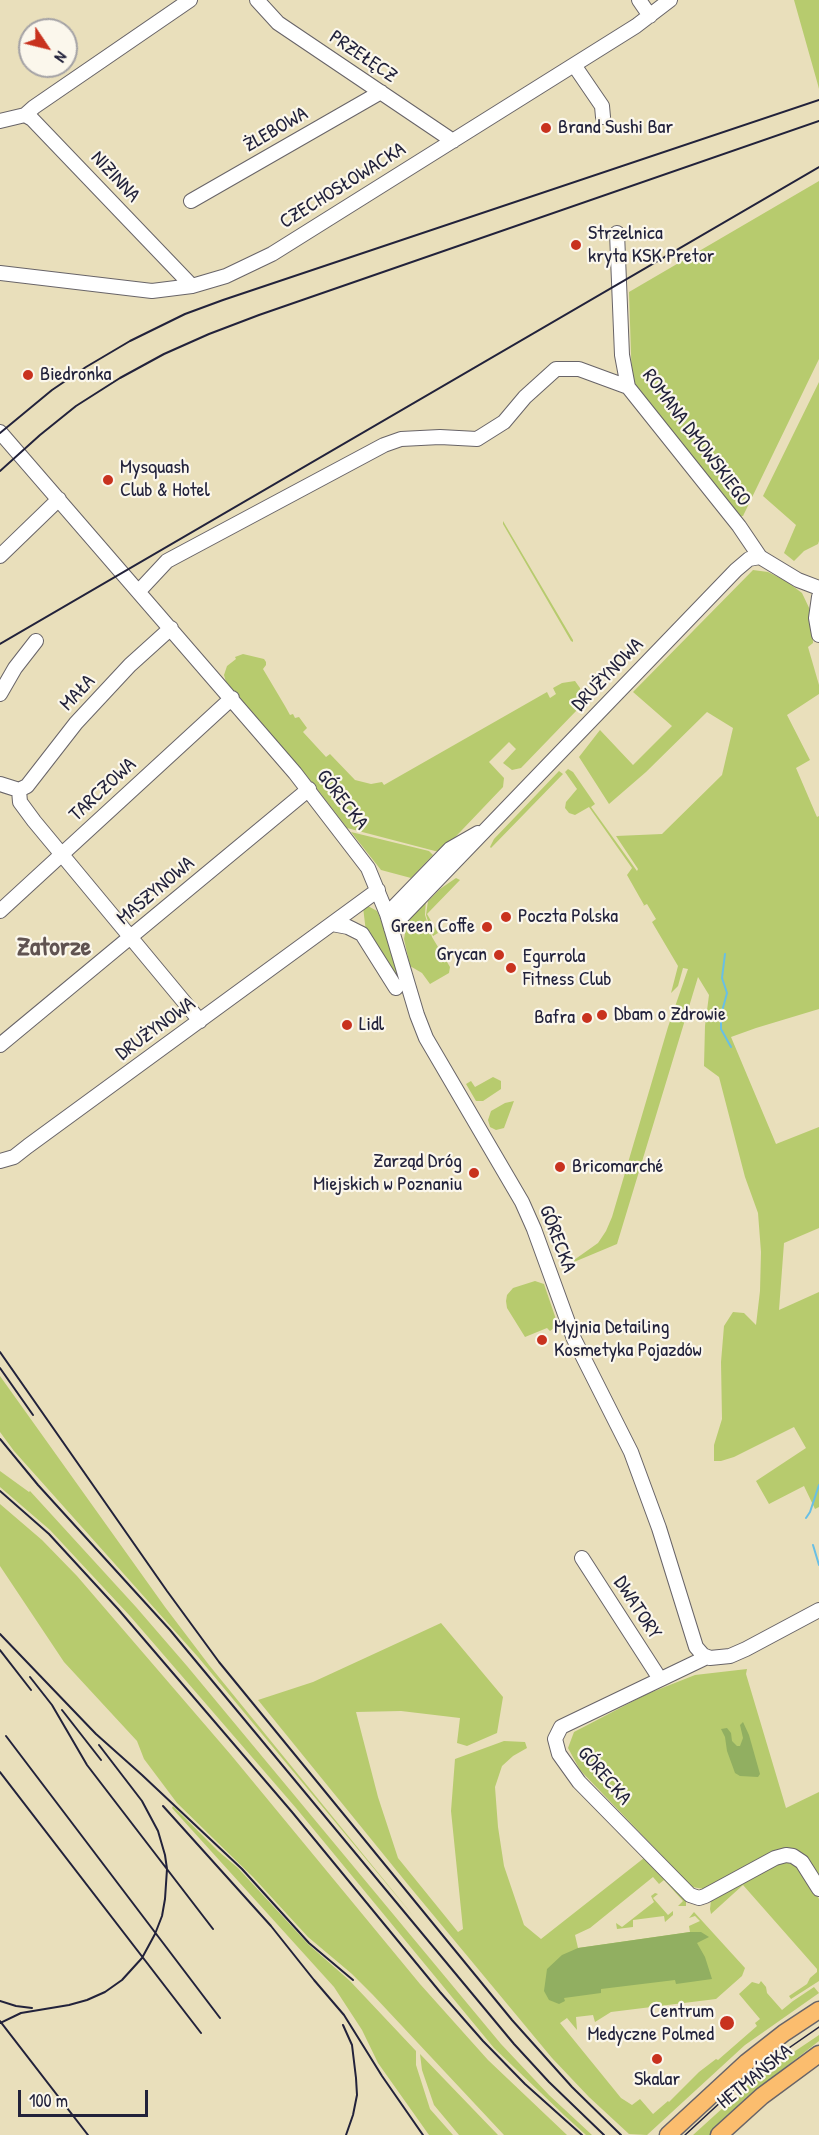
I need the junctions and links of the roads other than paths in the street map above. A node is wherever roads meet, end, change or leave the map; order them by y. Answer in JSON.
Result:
{"nodes":[{"id":1,"x":190,"y":0,"type":"edge"},
{"id":2,"x":257,"y":0,"type":"edge"},
{"id":3,"x":639,"y":0,"type":"edge"},
{"id":4,"x":670,"y":0,"type":"edge"},
{"id":5,"x":650,"y":16,"type":"junction"},
{"id":6,"x":574,"y":65,"type":"junction"},
{"id":7,"x":381,"y":92,"type":"junction"},
{"id":8,"x":25,"y":115,"type":"junction"},
{"id":9,"x":603,"y":117,"type":"dead end"},
{"id":10,"x":0,"y":122,"type":"edge"},
{"id":11,"x":453,"y":141,"type":"junction"},
{"id":12,"x":191,"y":201,"type":"dead end"},
{"id":13,"x":617,"y":233,"type":"dead end"},
{"id":14,"x":0,"y":273,"type":"edge"},
{"id":15,"x":192,"y":286,"type":"junction"},
{"id":16,"x":628,"y":387,"type":"junction"},
{"id":17,"x":0,"y":432,"type":"edge"},
{"id":18,"x":59,"y":499,"type":"junction"},
{"id":19,"x":0,"y":556,"type":"edge"},
{"id":20,"x":760,"y":557,"type":"junction"},
{"id":21,"x":819,"y":588,"type":"edge"},
{"id":22,"x":139,"y":591,"type":"junction"},
{"id":23,"x":819,"y":597,"type":"edge"},
{"id":24,"x":171,"y":628,"type":"junction"},
{"id":25,"x":819,"y":635,"type":"edge"},
{"id":26,"x":36,"y":642,"type":"dead end"},
{"id":27,"x":0,"y":694,"type":"edge"},
{"id":28,"x":232,"y":698,"type":"junction"},
{"id":29,"x":0,"y":784,"type":"edge"},
{"id":30,"x":309,"y":789,"type":"junction"},
{"id":31,"x":19,"y":790,"type":"junction"},
{"id":32,"x":62,"y":855,"type":"junction"},
{"id":33,"x":378,"y":890,"type":"junction"},
{"id":34,"x":0,"y":911,"type":"edge"},
{"id":35,"x":389,"y":921,"type":"junction"},
{"id":36,"x":332,"y":924,"type":"junction"},
{"id":37,"x":131,"y":937,"type":"junction"},
{"id":38,"x":396,"y":988,"type":"dead end"},
{"id":39,"x":200,"y":1021,"type":"junction"},
{"id":40,"x":0,"y":1045,"type":"edge"},
{"id":41,"x":0,"y":1161,"type":"edge"},
{"id":42,"x":582,"y":1558,"type":"dead end"},
{"id":43,"x":819,"y":1610,"type":"edge"},
{"id":44,"x":707,"y":1657,"type":"junction"},
{"id":45,"x":660,"y":1679,"type":"junction"},
{"id":46,"x":819,"y":1889,"type":"edge"},
{"id":47,"x":819,"y":2010,"type":"edge"},
{"id":48,"x":819,"y":2054,"type":"edge"},
{"id":49,"x":668,"y":2135,"type":"edge"},
{"id":50,"x":719,"y":2135,"type":"edge"}],
"edges":[{"from":1,"to":8,"type":"street"},
{"from":2,"to":7,"type":"street","name":"PRZEŁĘCZ"},
{"from":3,"to":5,"type":"street"},
{"from":4,"to":5,"type":"street","name":"CZECHOSŁOWACKA"},
{"from":5,"to":6,"type":"street","name":"CZECHOSŁOWACKA"},
{"from":6,"to":9,"type":"street"},
{"from":6,"to":11,"type":"street","name":"CZECHOSŁOWACKA"},
{"from":7,"to":11,"type":"street","name":"PRZEŁĘCZ"},
{"from":7,"to":12,"type":"street","name":"ŻLEBOWA"},
{"from":8,"to":10,"type":"street"},
{"from":8,"to":15,"type":"street","name":"NIZINNA"},
{"from":11,"to":15,"type":"street","name":"CZECHOSŁOWACKA"},
{"from":13,"to":16,"type":"street","name":"ROMANA DMOWSKIEGO"},
{"from":14,"to":15,"type":"street","name":"CZECHOSŁOWACKA"},
{"from":16,"to":20,"type":"street","name":"ROMANA DMOWSKIEGO"},
{"from":16,"to":22,"type":"street"},
{"from":17,"to":18,"type":"street","name":"GÓRECKA"},
{"from":18,"to":19,"type":"street"},
{"from":18,"to":22,"type":"street","name":"GÓRECKA"},
{"from":20,"to":21,"type":"street","name":"ROMANA DMOWSKIEGO"},
{"from":20,"to":35,"type":"street","name":"DRUŻYNOWA"},
{"from":22,"to":24,"type":"street","name":"GÓRECKA"},
{"from":23,"to":25,"type":"street"},
{"from":24,"to":28,"type":"street","name":"GÓRECKA"},
{"from":24,"to":31,"type":"street","name":"MAŁA"},
{"from":26,"to":27,"type":"street"},
{"from":28,"to":30,"type":"street","name":"GÓRECKA"},
{"from":28,"to":32,"type":"street","name":"TARCZOWA"},
{"from":29,"to":31,"type":"street"},
{"from":30,"to":33,"type":"street","name":"GÓRECKA"},
{"from":30,"to":37,"type":"street","name":"MASZYNOWA"},
{"from":31,"to":32,"type":"street"},
{"from":32,"to":34,"type":"street","name":"TARCZOWA"},
{"from":32,"to":37,"type":"street"},
{"from":33,"to":35,"type":"street","name":"GÓRECKA"},
{"from":33,"to":36,"type":"street","name":"DRUŻYNOWA"},
{"from":35,"to":44,"type":"street","name":"GÓRECKA"},
{"from":36,"to":38,"type":"street"},
{"from":36,"to":39,"type":"street","name":"DRUŻYNOWA"},
{"from":37,"to":39,"type":"street"},
{"from":37,"to":40,"type":"street","name":"MASZYNOWA"},
{"from":39,"to":41,"type":"street","name":"DRUŻYNOWA"},
{"from":42,"to":45,"type":"street","name":"DWATORY"},
{"from":43,"to":44,"type":"street"},
{"from":44,"to":45,"type":"street","name":"GÓRECKA"},
{"from":45,"to":46,"type":"street","name":"GÓRECKA"},
{"from":47,"to":49,"type":"main road","name":"HETMAŃSKA"},
{"from":48,"to":50,"type":"main road","name":"HETMAŃSKA"}]}
